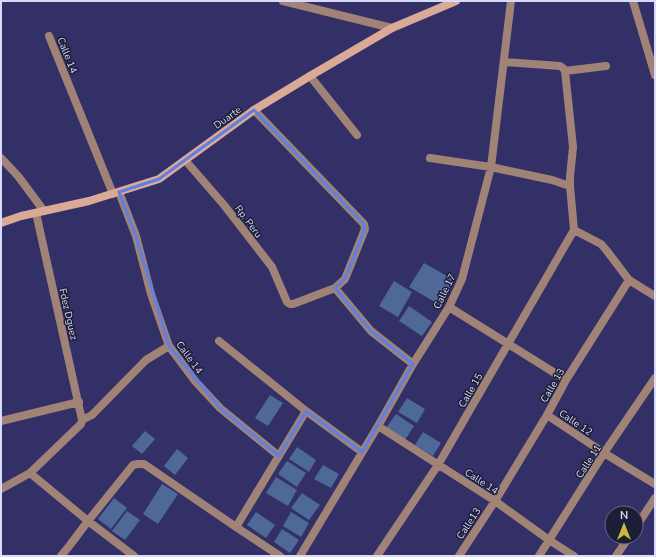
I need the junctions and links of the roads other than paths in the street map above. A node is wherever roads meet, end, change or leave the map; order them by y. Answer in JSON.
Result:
{"nodes":[{"id":1,"x":283,"y":1,"type":"edge"},
{"id":2,"x":456,"y":1,"type":"edge"},
{"id":3,"x":511,"y":1,"type":"edge"},
{"id":4,"x":633,"y":1,"type":"edge"},
{"id":5,"x":297,"y":3,"type":"edge"},
{"id":6,"x":392,"y":28,"type":"junction"},
{"id":7,"x":49,"y":36,"type":"dead end"},
{"id":8,"x":504,"y":62,"type":"junction"},
{"id":9,"x":606,"y":66,"type":"dead end"},
{"id":10,"x":565,"y":71,"type":"junction"},
{"id":11,"x":310,"y":76,"type":"junction"},
{"id":12,"x":655,"y":76,"type":"edge"},
{"id":13,"x":254,"y":110,"type":"junction"},
{"id":14,"x":357,"y":134,"type":"dead end"},
{"id":15,"x":1,"y":158,"type":"edge"},
{"id":16,"x":430,"y":158,"type":"dead end"},
{"id":17,"x":185,"y":160,"type":"junction"},
{"id":18,"x":491,"y":167,"type":"junction"},
{"id":19,"x":570,"y":186,"type":"junction"},
{"id":20,"x":116,"y":193,"type":"junction"},
{"id":21,"x":40,"y":212,"type":"junction"},
{"id":22,"x":1,"y":223,"type":"edge"},
{"id":23,"x":574,"y":230,"type":"junction"},
{"id":24,"x":629,"y":280,"type":"junction"},
{"id":25,"x":334,"y":288,"type":"junction"},
{"id":26,"x":655,"y":296,"type":"edge"},
{"id":27,"x":449,"y":307,"type":"junction"},
{"id":28,"x":219,"y":341,"type":"dead end"},
{"id":29,"x":508,"y":344,"type":"junction"},
{"id":30,"x":169,"y":346,"type":"junction"},
{"id":31,"x":413,"y":364,"type":"junction"},
{"id":32,"x":655,"y":378,"type":"edge"},
{"id":33,"x":566,"y":380,"type":"junction"},
{"id":34,"x":79,"y":402,"type":"junction"},
{"id":35,"x":306,"y":411,"type":"junction"},
{"id":36,"x":547,"y":414,"type":"junction"},
{"id":37,"x":82,"y":420,"type":"junction"},
{"id":38,"x":1,"y":421,"type":"edge"},
{"id":39,"x":378,"y":426,"type":"junction"},
{"id":40,"x":362,"y":452,"type":"junction"},
{"id":41,"x":604,"y":453,"type":"junction"},
{"id":42,"x":279,"y":456,"type":"junction"},
{"id":43,"x":438,"y":465,"type":"junction"},
{"id":44,"x":30,"y":473,"type":"junction"},
{"id":45,"x":655,"y":484,"type":"edge"},
{"id":46,"x":1,"y":489,"type":"edge"},
{"id":47,"x":655,"y":498,"type":"edge"},
{"id":48,"x":495,"y":501,"type":"junction"},
{"id":49,"x":644,"y":514,"type":"edge"},
{"id":50,"x":88,"y":521,"type":"junction"},
{"id":51,"x":236,"y":527,"type":"junction"},
{"id":52,"x":549,"y":540,"type":"junction"},
{"id":53,"x":624,"y":545,"type":"edge"},
{"id":54,"x":61,"y":556,"type":"edge"},
{"id":55,"x":134,"y":556,"type":"edge"},
{"id":56,"x":280,"y":556,"type":"edge"},
{"id":57,"x":300,"y":556,"type":"edge"},
{"id":58,"x":378,"y":556,"type":"edge"},
{"id":59,"x":459,"y":556,"type":"edge"},
{"id":60,"x":539,"y":556,"type":"edge"},
{"id":61,"x":574,"y":556,"type":"edge"},
{"id":62,"x":616,"y":556,"type":"edge"}],
"edges":[{"from":1,"to":5,"type":"street"},
{"from":2,"to":6,"type":"street","name":"Duarte"},
{"from":3,"to":8,"type":"street","name":"Calle 17"},
{"from":4,"to":12,"type":"street"},
{"from":5,"to":6,"type":"street"},
{"from":6,"to":11,"type":"street","name":"Duarte"},
{"from":7,"to":20,"type":"street","name":"Calle 14"},
{"from":8,"to":10,"type":"street"},
{"from":8,"to":18,"type":"street","name":"Calle 17"},
{"from":9,"to":10,"type":"street"},
{"from":10,"to":19,"type":"street"},
{"from":11,"to":13,"type":"street","name":"Duarte"},
{"from":11,"to":14,"type":"street"},
{"from":13,"to":17,"type":"street","name":"Duarte"},
{"from":13,"to":25,"type":"street"},
{"from":15,"to":21,"type":"street"},
{"from":16,"to":18,"type":"street"},
{"from":17,"to":20,"type":"street","name":"Duarte"},
{"from":17,"to":25,"type":"street","name":"Rp. Peru"},
{"from":18,"to":19,"type":"street"},
{"from":18,"to":27,"type":"street","name":"Calle 17"},
{"from":19,"to":23,"type":"street"},
{"from":20,"to":21,"type":"street","name":"Duarte"},
{"from":20,"to":30,"type":"street","name":"Calle 14"},
{"from":21,"to":22,"type":"street","name":"Duarte"},
{"from":21,"to":34,"type":"street","name":"Fdez Dguez"},
{"from":23,"to":24,"type":"street"},
{"from":23,"to":29,"type":"street","name":"Calle 15"},
{"from":24,"to":26,"type":"street"},
{"from":24,"to":33,"type":"street","name":"Calle 13"},
{"from":25,"to":31,"type":"street"},
{"from":27,"to":29,"type":"street"},
{"from":27,"to":31,"type":"street","name":"Calle 17"},
{"from":28,"to":35,"type":"street"},
{"from":29,"to":33,"type":"street"},
{"from":29,"to":43,"type":"street","name":"Calle 15"},
{"from":30,"to":37,"type":"street"},
{"from":30,"to":42,"type":"street","name":"Calle 14"},
{"from":31,"to":39,"type":"street","name":"Calle 17"},
{"from":32,"to":41,"type":"street","name":"Calle 11"},
{"from":33,"to":36,"type":"street","name":"Calle 13"},
{"from":34,"to":37,"type":"street","name":"Fdez Dguez"},
{"from":34,"to":38,"type":"street"},
{"from":35,"to":40,"type":"street"},
{"from":35,"to":42,"type":"street"},
{"from":36,"to":41,"type":"street","name":"Calle 12"},
{"from":36,"to":48,"type":"street","name":"Calle 13"},
{"from":37,"to":44,"type":"street"},
{"from":39,"to":40,"type":"street","name":"Calle 17"},
{"from":39,"to":43,"type":"street","name":"Calle 14"},
{"from":40,"to":57,"type":"street","name":"Calle 17"},
{"from":41,"to":45,"type":"street","name":"Calle 12"},
{"from":41,"to":52,"type":"street","name":"Calle 11"},
{"from":42,"to":51,"type":"street"},
{"from":43,"to":48,"type":"street","name":"Calle 14"},
{"from":43,"to":58,"type":"street","name":"Calle 15"},
{"from":44,"to":46,"type":"street"},
{"from":44,"to":50,"type":"street"},
{"from":47,"to":49,"type":"street"},
{"from":48,"to":52,"type":"street","name":"Calle 14"},
{"from":48,"to":59,"type":"street","name":"Calle13"},
{"from":50,"to":51,"type":"street"},
{"from":50,"to":54,"type":"street"},
{"from":50,"to":55,"type":"street"},
{"from":51,"to":56,"type":"street"},
{"from":52,"to":60,"type":"street","name":"Calle 11"},
{"from":52,"to":61,"type":"street","name":"Calle 14"},
{"from":53,"to":62,"type":"street"}]}
